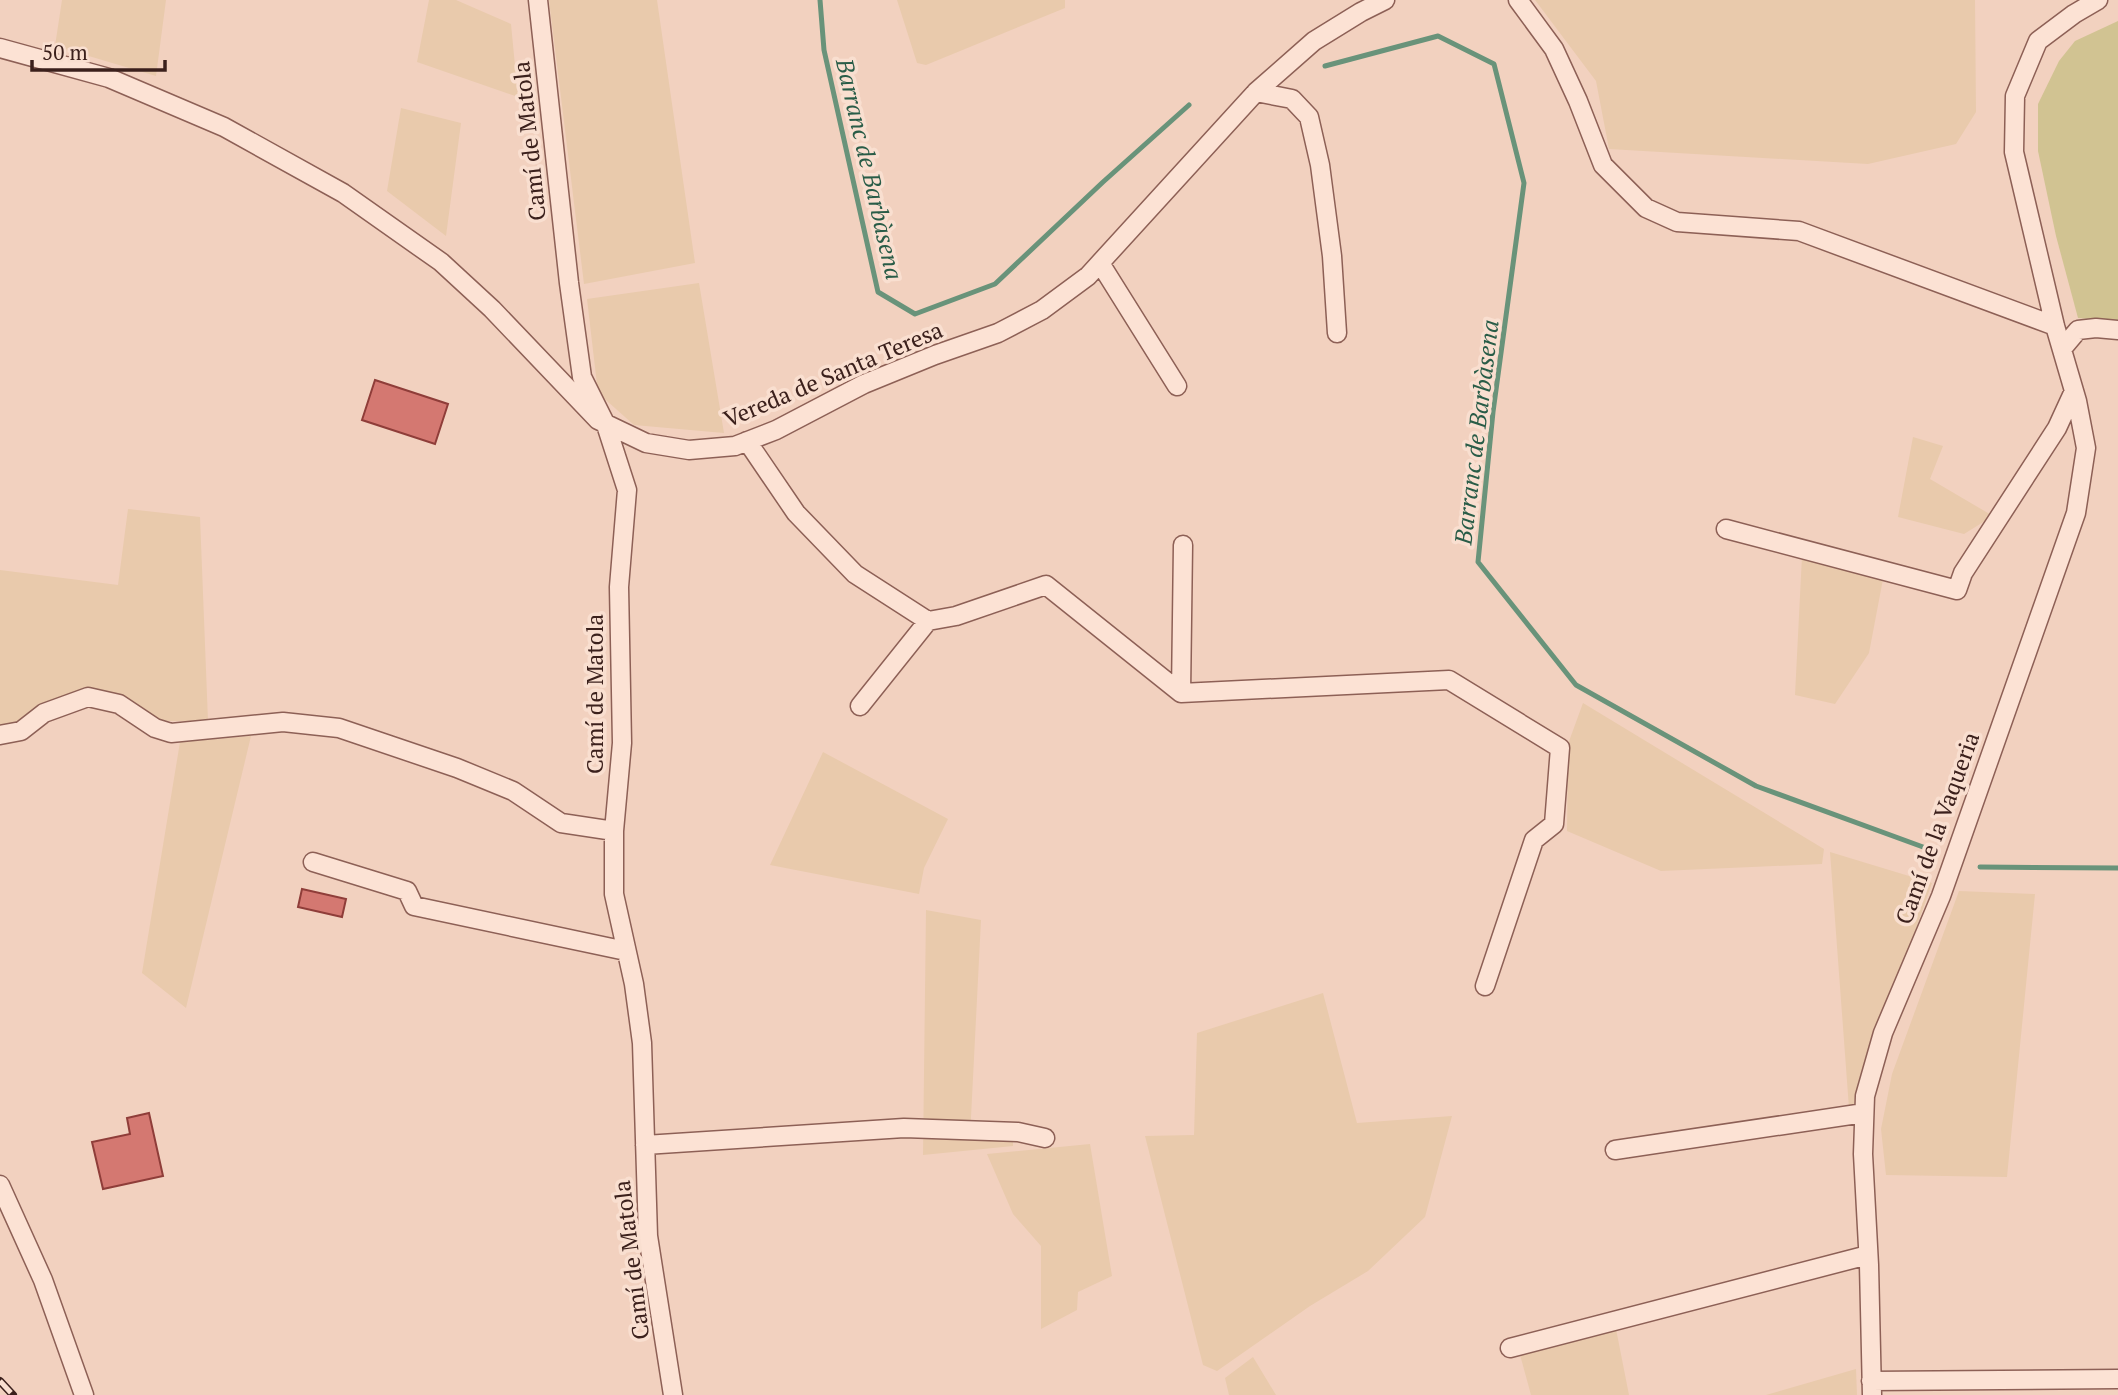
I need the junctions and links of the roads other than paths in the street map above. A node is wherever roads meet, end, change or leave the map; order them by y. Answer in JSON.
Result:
{"nodes":[{"id":1,"x":538,"y":0,"type":"edge"},
{"id":2,"x":1385,"y":0,"type":"edge"},
{"id":3,"x":1518,"y":0,"type":"edge"},
{"id":4,"x":2098,"y":0,"type":"edge"},
{"id":5,"x":0,"y":48,"type":"edge"},
{"id":6,"x":1256,"y":92,"type":"junction"},
{"id":7,"x":1100,"y":263,"type":"junction"},
{"id":8,"x":2055,"y":326,"type":"junction"},
{"id":9,"x":2118,"y":330,"type":"edge"},
{"id":10,"x":1337,"y":333,"type":"dead end"},
{"id":11,"x":2062,"y":349,"type":"junction"},
{"id":12,"x":1177,"y":386,"type":"dead end"},
{"id":13,"x":2074,"y":391,"type":"junction"},
{"id":14,"x":606,"y":425,"type":"junction"},
{"id":15,"x":747,"y":441,"type":"junction"},
{"id":16,"x":1726,"y":529,"type":"dead end"},
{"id":17,"x":1183,"y":545,"type":"dead end"},
{"id":18,"x":928,"y":621,"type":"junction"},
{"id":19,"x":1181,"y":693,"type":"junction"},
{"id":20,"x":860,"y":706,"type":"dead end"},
{"id":21,"x":0,"y":735,"type":"edge"},
{"id":22,"x":614,"y":831,"type":"junction"},
{"id":23,"x":313,"y":862,"type":"dead end"},
{"id":24,"x":626,"y":951,"type":"junction"},
{"id":25,"x":1485,"y":986,"type":"dead end"},
{"id":26,"x":1864,"y":1114,"type":"junction"},
{"id":27,"x":1045,"y":1138,"type":"dead end"},
{"id":28,"x":645,"y":1145,"type":"junction"},
{"id":29,"x":1615,"y":1150,"type":"dead end"},
{"id":30,"x":0,"y":1185,"type":"edge"},
{"id":31,"x":1868,"y":1255,"type":"junction"},
{"id":32,"x":1510,"y":1348,"type":"dead end"},
{"id":33,"x":2118,"y":1379,"type":"edge"},
{"id":34,"x":1872,"y":1388,"type":"edge"},
{"id":35,"x":84,"y":1395,"type":"edge"},
{"id":36,"x":673,"y":1395,"type":"edge"}],
"edges":[{"from":1,"to":14,"type":"street","name":"Camí de Matola"},
{"from":2,"to":6,"type":"street","name":"Vereda de Santa Teresa"},
{"from":3,"to":8,"type":"street"},
{"from":4,"to":8,"type":"street","name":"Camí de la Vaqueria"},
{"from":5,"to":14,"type":"street","name":"Vereda de Santa Teresa"},
{"from":6,"to":7,"type":"street","name":"Vereda de Santa Teresa"},
{"from":6,"to":10,"type":"street"},
{"from":7,"to":12,"type":"street"},
{"from":7,"to":15,"type":"street","name":"Vereda de Santa Teresa"},
{"from":8,"to":11,"type":"street","name":"Camí de la Vaqueria"},
{"from":9,"to":11,"type":"street"},
{"from":11,"to":13,"type":"street","name":"Camí de la Vaqueria"},
{"from":13,"to":16,"type":"street"},
{"from":13,"to":26,"type":"street","name":"Camí de la Vaqueria"},
{"from":14,"to":15,"type":"street","name":"Vereda de Santa Teresa"},
{"from":14,"to":22,"type":"street","name":"Camí de Matola"},
{"from":15,"to":18,"type":"street"},
{"from":17,"to":19,"type":"street"},
{"from":18,"to":19,"type":"street"},
{"from":18,"to":20,"type":"street"},
{"from":19,"to":25,"type":"street"},
{"from":21,"to":22,"type":"street"},
{"from":22,"to":24,"type":"street","name":"Camí de Matola"},
{"from":23,"to":24,"type":"street"},
{"from":24,"to":28,"type":"street","name":"Camí de Matola"},
{"from":26,"to":29,"type":"street"},
{"from":26,"to":31,"type":"street","name":"Camí de la Vaqueria"},
{"from":27,"to":28,"type":"street"},
{"from":28,"to":36,"type":"street","name":"Camí de Matola"},
{"from":30,"to":35,"type":"street"},
{"from":31,"to":32,"type":"street"},
{"from":31,"to":34,"type":"street","name":"Camí de la Vaqueria"},
{"from":33,"to":34,"type":"street"}]}
